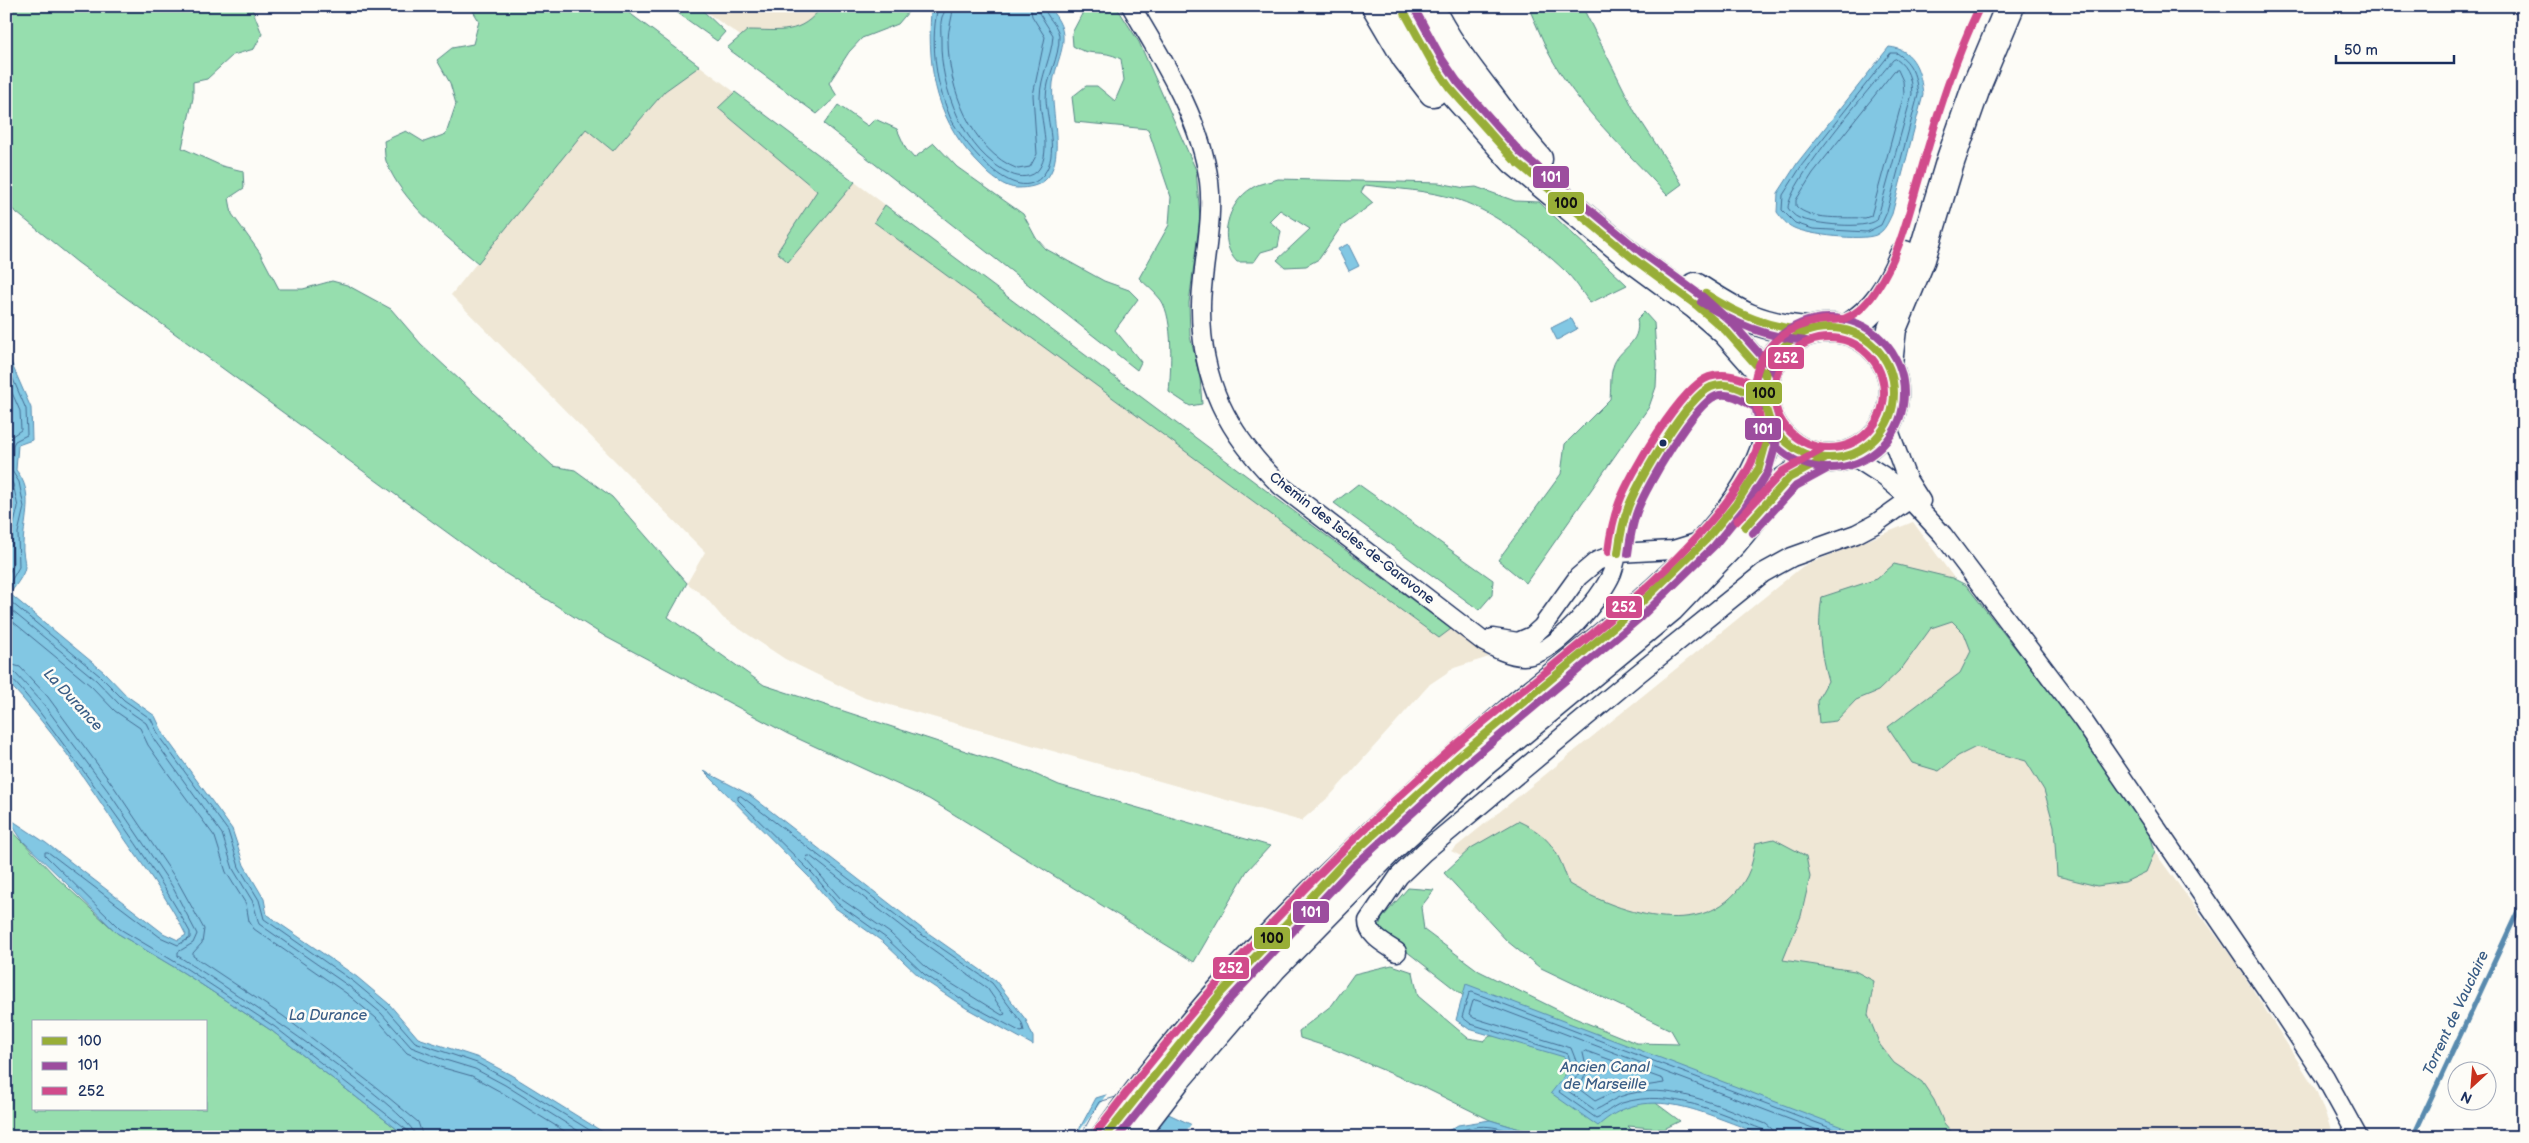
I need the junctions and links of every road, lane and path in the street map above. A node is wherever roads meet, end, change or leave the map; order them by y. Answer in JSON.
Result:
{"nodes":[{"id":1,"x":1131,"y":6,"type":"edge"},
{"id":2,"x":1376,"y":6,"type":"edge"},
{"id":3,"x":1401,"y":6,"type":"edge"},
{"id":4,"x":1417,"y":6,"type":"edge"},
{"id":5,"x":1428,"y":6,"type":"edge"},
{"id":6,"x":1448,"y":6,"type":"edge"},
{"id":7,"x":1991,"y":6,"type":"edge"},
{"id":8,"x":2010,"y":6,"type":"edge"},
{"id":9,"x":1488,"y":113,"type":"junction"},
{"id":10,"x":1514,"y":160,"type":"junction"},
{"id":11,"x":1846,"y":330,"type":"junction"},
{"id":12,"x":1807,"y":331,"type":"junction"},
{"id":13,"x":1888,"y":363,"type":"junction"},
{"id":14,"x":1767,"y":401,"type":"junction"},
{"id":15,"x":1887,"y":425,"type":"junction"},
{"id":16,"x":1838,"y":457,"type":"junction"},
{"id":17,"x":1910,"y":499,"type":"junction"},
{"id":18,"x":1943,"y":535,"type":"junction"},
{"id":19,"x":1706,"y":540,"type":"junction"},
{"id":20,"x":1618,"y":553,"type":"junction"},
{"id":21,"x":1454,"y":618,"type":"junction"},
{"id":22,"x":1305,"y":918,"type":"junction"},
{"id":23,"x":1397,"y":952,"type":"dead end"},
{"id":24,"x":1105,"y":1137,"type":"edge"},
{"id":25,"x":1132,"y":1137,"type":"edge"},
{"id":26,"x":2358,"y":1137,"type":"edge"}],
"edges":[{"from":1,"to":21,"type":"street","name":"Chemin des Iscles-de-Garavone"},
{"from":2,"to":10,"type":"main road"},
{"from":3,"to":9,"type":"main road"},
{"from":4,"to":9,"type":"main road"},
{"from":5,"to":9,"type":"main road"},
{"from":6,"to":9,"type":"main road"},
{"from":7,"to":11,"type":"main road"},
{"from":8,"to":13,"type":"main road"},
{"from":9,"to":10,"type":"main road"},
{"from":9,"to":12,"type":"main road"},
{"from":10,"to":14,"type":"main road"},
{"from":11,"to":12,"type":"main road"},
{"from":11,"to":13,"type":"main road"},
{"from":12,"to":14,"type":"main road"},
{"from":13,"to":15,"type":"main road"},
{"from":14,"to":16,"type":"main road"},
{"from":14,"to":19,"type":"main road"},
{"from":14,"to":20,"type":"street"},
{"from":15,"to":16,"type":"main road"},
{"from":15,"to":18,"type":"street"},
{"from":16,"to":17,"type":"street"},
{"from":16,"to":22,"type":"main road"},
{"from":17,"to":18,"type":"street"},
{"from":17,"to":23,"type":"street"},
{"from":18,"to":26,"type":"street"},
{"from":19,"to":20,"type":"street"},
{"from":19,"to":22,"type":"main road"},
{"from":20,"to":21,"type":"street"},
{"from":20,"to":21,"type":"street"},
{"from":22,"to":24,"type":"main road"},
{"from":22,"to":25,"type":"main road"}]}
